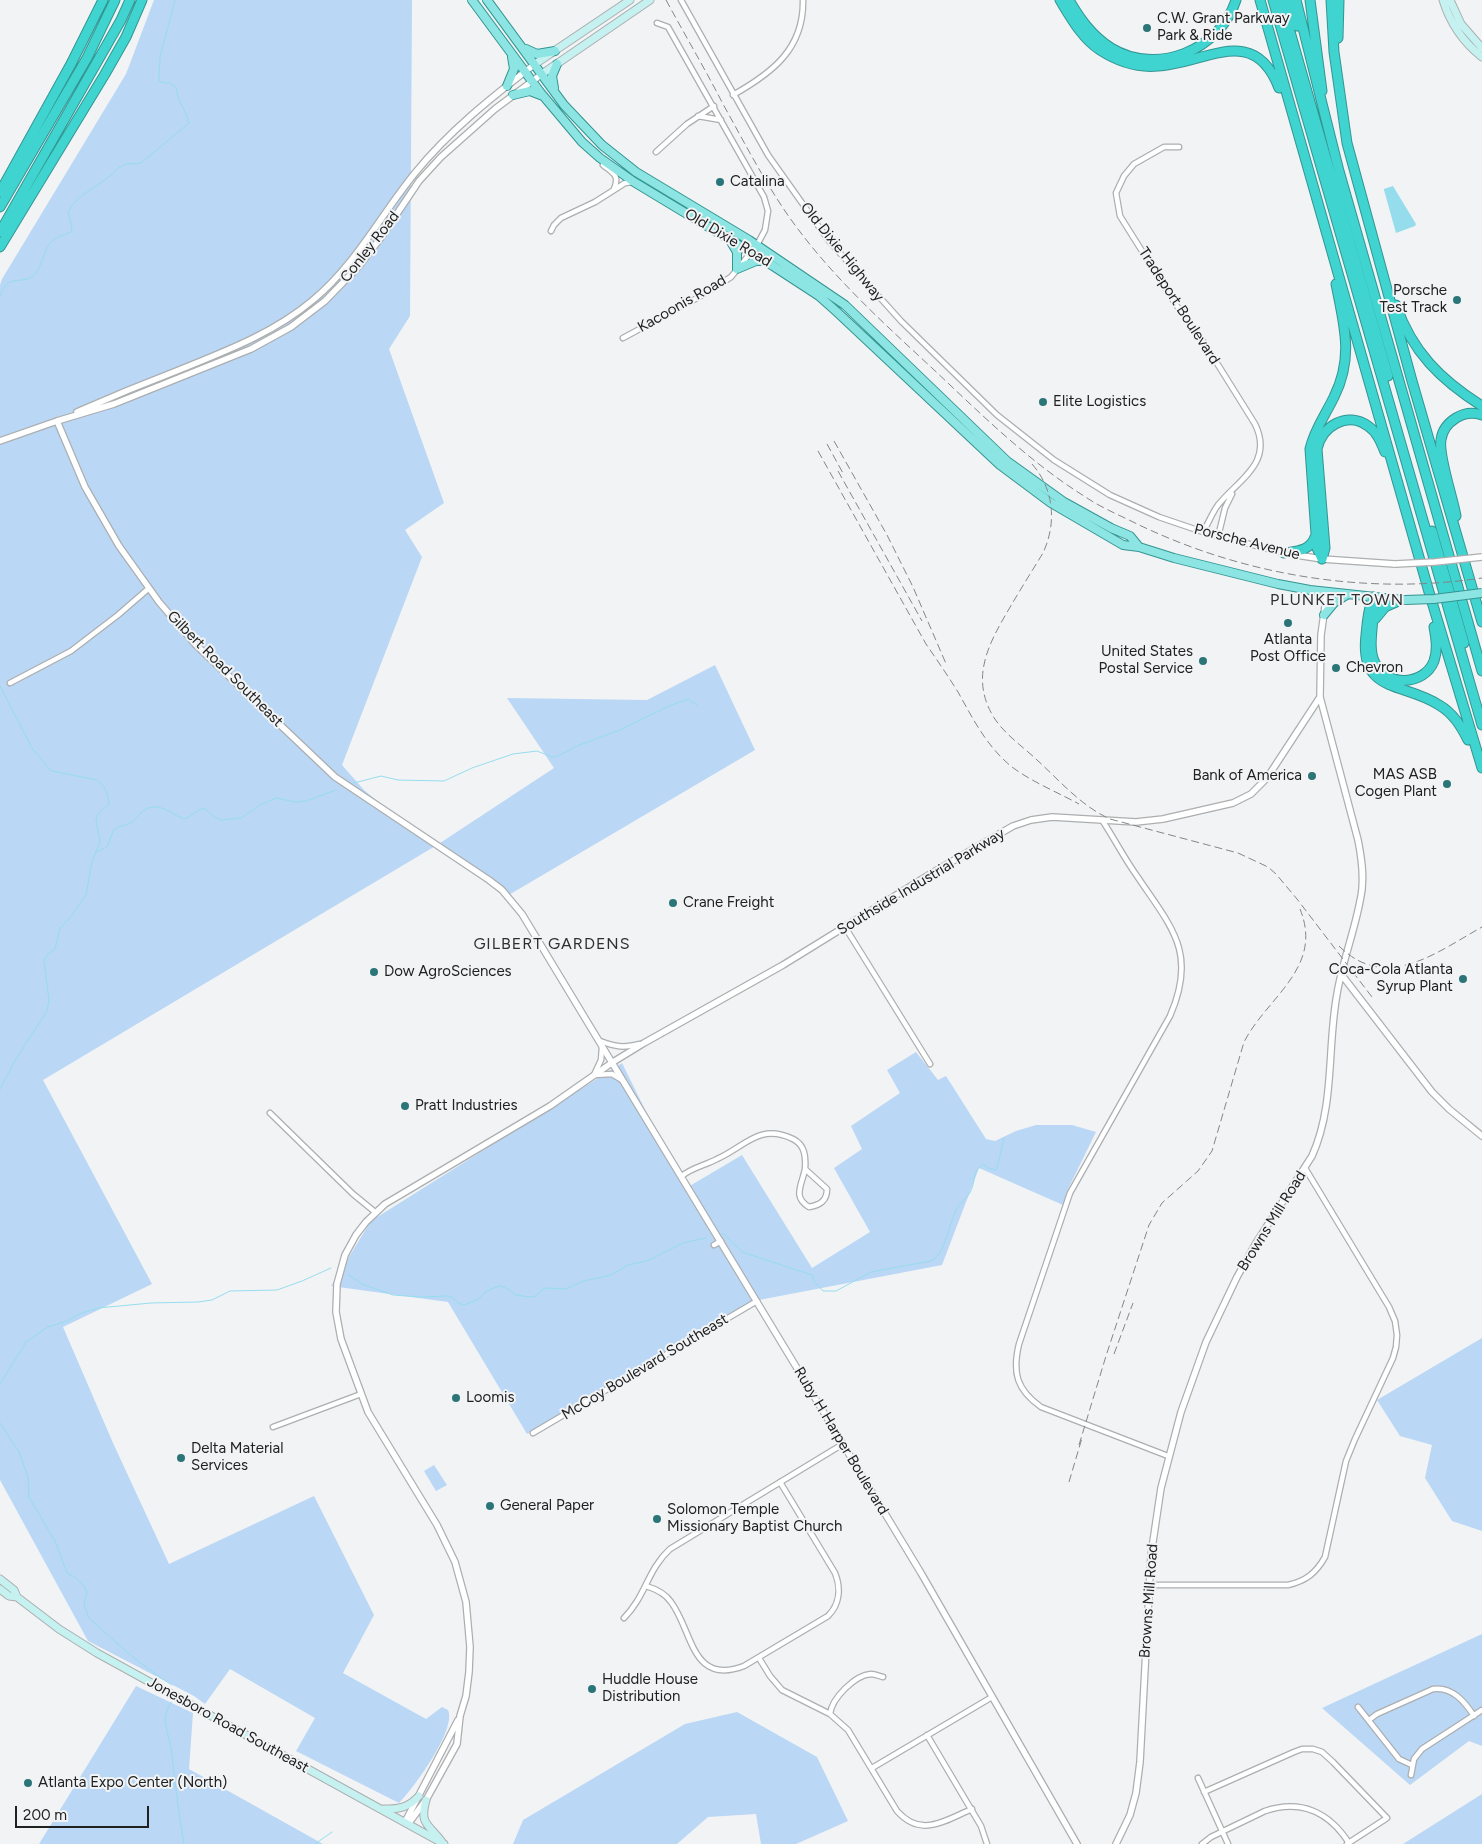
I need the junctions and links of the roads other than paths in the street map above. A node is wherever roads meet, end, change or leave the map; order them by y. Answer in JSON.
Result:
{"nodes":[{"id":1,"x":103,"y":0,"type":"edge"},
{"id":2,"x":116,"y":0,"type":"edge"},
{"id":3,"x":130,"y":0,"type":"edge"},
{"id":4,"x":142,"y":0,"type":"edge"},
{"id":5,"x":472,"y":0,"type":"edge"},
{"id":6,"x":487,"y":0,"type":"edge"},
{"id":7,"x":630,"y":0,"type":"edge"},
{"id":8,"x":650,"y":0,"type":"edge"},
{"id":9,"x":681,"y":0,"type":"edge"},
{"id":10,"x":803,"y":0,"type":"edge"},
{"id":11,"x":1060,"y":0,"type":"edge"},
{"id":12,"x":1068,"y":0,"type":"edge"},
{"id":13,"x":1236,"y":0,"type":"edge"},
{"id":14,"x":1260,"y":0,"type":"edge"},
{"id":15,"x":1273,"y":0,"type":"edge"},
{"id":16,"x":1281,"y":0,"type":"edge"},
{"id":17,"x":1288,"y":0,"type":"edge"},
{"id":18,"x":1296,"y":0,"type":"edge"},
{"id":19,"x":1310,"y":0,"type":"edge"},
{"id":20,"x":1331,"y":0,"type":"edge"},
{"id":21,"x":1339,"y":0,"type":"edge"},
{"id":22,"x":1443,"y":0,"type":"edge"},
{"id":23,"x":1450,"y":0,"type":"edge"},
{"id":24,"x":1073,"y":4,"type":"edge"},
{"id":25,"x":657,"y":23,"type":"dead end"},
{"id":26,"x":522,"y":46,"type":"junction"},
{"id":27,"x":1482,"y":48,"type":"edge"},
{"id":28,"x":555,"y":51,"type":"junction"},
{"id":29,"x":510,"y":53,"type":"junction"},
{"id":30,"x":1482,"y":57,"type":"edge"},
{"id":31,"x":536,"y":64,"type":"junction"},
{"id":32,"x":557,"y":64,"type":"junction"},
{"id":33,"x":525,"y":72,"type":"junction"},
{"id":34,"x":542,"y":74,"type":"junction"},
{"id":35,"x":1314,"y":78,"type":"junction"},
{"id":36,"x":531,"y":81,"type":"junction"},
{"id":37,"x":507,"y":86,"type":"junction"},
{"id":38,"x":1339,"y":90,"type":"junction"},
{"id":39,"x":555,"y":92,"type":"junction"},
{"id":40,"x":513,"y":95,"type":"junction"},
{"id":41,"x":734,"y":95,"type":"junction"},
{"id":42,"x":543,"y":96,"type":"junction"},
{"id":43,"x":714,"y":106,"type":"junction"},
{"id":44,"x":698,"y":116,"type":"junction"},
{"id":45,"x":722,"y":120,"type":"junction"},
{"id":46,"x":1326,"y":121,"type":"junction"},
{"id":47,"x":567,"y":125,"type":"junction"},
{"id":48,"x":1298,"y":135,"type":"junction"},
{"id":49,"x":1179,"y":146,"type":"dead end"},
{"id":50,"x":656,"y":152,"type":"dead end"},
{"id":51,"x":634,"y":182,"type":"junction"},
{"id":52,"x":614,"y":189,"type":"junction"},
{"id":53,"x":0,"y":192,"type":"edge"},
{"id":54,"x":0,"y":207,"type":"edge"},
{"id":55,"x":1366,"y":217,"type":"junction"},
{"id":56,"x":550,"y":231,"type":"dead end"},
{"id":57,"x":0,"y":232,"type":"edge"},
{"id":58,"x":730,"y":240,"type":"junction"},
{"id":59,"x":1328,"y":240,"type":"junction"},
{"id":60,"x":757,"y":245,"type":"junction"},
{"id":61,"x":0,"y":247,"type":"edge"},
{"id":62,"x":750,"y":252,"type":"junction"},
{"id":63,"x":766,"y":262,"type":"junction"},
{"id":64,"x":737,"y":269,"type":"junction"},
{"id":65,"x":623,"y":338,"type":"dead end"},
{"id":66,"x":1482,"y":406,"type":"edge"},
{"id":67,"x":1482,"y":415,"type":"edge"},
{"id":68,"x":57,"y":421,"type":"junction"},
{"id":69,"x":0,"y":441,"type":"edge"},
{"id":70,"x":1032,"y":444,"type":"joint"},
{"id":71,"x":1003,"y":463,"type":"junction"},
{"id":72,"x":1399,"y":487,"type":"junction"},
{"id":73,"x":1235,"y":488,"type":"junction"},
{"id":74,"x":1204,"y":532,"type":"junction"},
{"id":75,"x":1316,"y":534,"type":"junction"},
{"id":76,"x":1218,"y":537,"type":"junction"},
{"id":77,"x":1284,"y":553,"type":"junction"},
{"id":78,"x":1482,"y":557,"type":"edge"},
{"id":79,"x":1322,"y":559,"type":"junction"},
{"id":80,"x":1466,"y":565,"type":"junction"},
{"id":81,"x":148,"y":589,"type":"junction"},
{"id":82,"x":1327,"y":592,"type":"junction"},
{"id":83,"x":1429,"y":592,"type":"junction"},
{"id":84,"x":1482,"y":593,"type":"edge"},
{"id":85,"x":1348,"y":594,"type":"junction"},
{"id":86,"x":1373,"y":597,"type":"junction"},
{"id":87,"x":1403,"y":600,"type":"junction"},
{"id":88,"x":1478,"y":607,"type":"junction"},
{"id":89,"x":1324,"y":615,"type":"junction"},
{"id":90,"x":1482,"y":618,"type":"edge"},
{"id":91,"x":1374,"y":622,"type":"junction"},
{"id":92,"x":1482,"y":622,"type":"edge"},
{"id":93,"x":1482,"y":671,"type":"edge"},
{"id":94,"x":10,"y":683,"type":"dead end"},
{"id":95,"x":1320,"y":697,"type":"junction"},
{"id":96,"x":1482,"y":706,"type":"edge"},
{"id":97,"x":1482,"y":725,"type":"edge"},
{"id":98,"x":1482,"y":769,"type":"edge"},
{"id":99,"x":1102,"y":820,"type":"junction"},
{"id":100,"x":435,"y":843,"type":"joint"},
{"id":101,"x":845,"y":927,"type":"junction"},
{"id":102,"x":1341,"y":974,"type":"junction"},
{"id":103,"x":600,"y":1041,"type":"junction"},
{"id":104,"x":644,"y":1043,"type":"junction"},
{"id":105,"x":613,"y":1062,"type":"junction"},
{"id":106,"x":930,"y":1064,"type":"dead end"},
{"id":107,"x":594,"y":1075,"type":"junction"},
{"id":108,"x":625,"y":1082,"type":"junction"},
{"id":109,"x":270,"y":1113,"type":"dead end"},
{"id":110,"x":1482,"y":1136,"type":"edge"},
{"id":111,"x":804,"y":1168,"type":"junction"},
{"id":112,"x":1305,"y":1168,"type":"junction"},
{"id":113,"x":682,"y":1176,"type":"junction"},
{"id":114,"x":375,"y":1212,"type":"junction"},
{"id":115,"x":721,"y":1241,"type":"junction"},
{"id":116,"x":714,"y":1245,"type":"dead end"},
{"id":117,"x":757,"y":1301,"type":"junction"},
{"id":118,"x":361,"y":1394,"type":"junction"},
{"id":119,"x":273,"y":1427,"type":"dead end"},
{"id":120,"x":533,"y":1433,"type":"dead end"},
{"id":121,"x":843,"y":1444,"type":"junction"},
{"id":122,"x":1168,"y":1456,"type":"junction"},
{"id":123,"x":780,"y":1482,"type":"junction"},
{"id":124,"x":0,"y":1579,"type":"edge"},
{"id":125,"x":1148,"y":1585,"type":"junction"},
{"id":126,"x":646,"y":1586,"type":"junction"},
{"id":127,"x":0,"y":1589,"type":"edge"},
{"id":128,"x":17,"y":1597,"type":"junction"},
{"id":129,"x":624,"y":1618,"type":"dead end"},
{"id":130,"x":759,"y":1658,"type":"junction"},
{"id":131,"x":883,"y":1677,"type":"dead end"},
{"id":132,"x":992,"y":1697,"type":"junction"},
{"id":133,"x":1358,"y":1706,"type":"dead end"},
{"id":134,"x":1482,"y":1710,"type":"edge"},
{"id":135,"x":830,"y":1714,"type":"junction"},
{"id":136,"x":460,"y":1716,"type":"junction"},
{"id":137,"x":1474,"y":1716,"type":"junction"},
{"id":138,"x":1369,"y":1720,"type":"junction"},
{"id":139,"x":927,"y":1735,"type":"junction"},
{"id":140,"x":1412,"y":1765,"type":"junction"},
{"id":141,"x":872,"y":1768,"type":"junction"},
{"id":142,"x":1411,"y":1774,"type":"dead end"},
{"id":143,"x":429,"y":1776,"type":"junction"},
{"id":144,"x":1198,"y":1778,"type":"dead end"},
{"id":145,"x":437,"y":1781,"type":"junction"},
{"id":146,"x":1204,"y":1792,"type":"junction"},
{"id":147,"x":422,"y":1798,"type":"junction"},
{"id":148,"x":382,"y":1809,"type":"junction"},
{"id":149,"x":972,"y":1809,"type":"junction"},
{"id":150,"x":406,"y":1823,"type":"junction"},
{"id":151,"x":1222,"y":1832,"type":"junction"},
{"id":152,"x":1348,"y":1843,"type":"edge"},
{"id":153,"x":444,"y":1844,"type":"edge"},
{"id":154,"x":987,"y":1844,"type":"edge"},
{"id":155,"x":1077,"y":1844,"type":"edge"},
{"id":156,"x":1116,"y":1844,"type":"edge"},
{"id":157,"x":1202,"y":1844,"type":"edge"},
{"id":158,"x":1228,"y":1844,"type":"edge"}],
"edges":[{"from":1,"to":53,"type":"highway"},
{"from":2,"to":54,"type":"highway"},
{"from":3,"to":57,"type":"highway"},
{"from":4,"to":61,"type":"highway"},
{"from":5,"to":29,"type":"main road","name":"Old Dixie Road"},
{"from":6,"to":26,"type":"main road","name":"Old Dixie Road"},
{"from":7,"to":28,"type":"main road"},
{"from":8,"to":32,"type":"main road"},
{"from":9,"to":41,"type":"street","name":"Old Dixie Highway"},
{"from":10,"to":41,"type":"street"},
{"from":11,"to":48,"type":"highway"},
{"from":12,"to":24,"type":"highway"},
{"from":13,"to":24,"type":"highway"},
{"from":14,"to":48,"type":"highway"},
{"from":15,"to":97,"type":"highway"},
{"from":16,"to":96,"type":"highway"},
{"from":17,"to":35,"type":"highway"},
{"from":18,"to":35,"type":"highway"},
{"from":19,"to":46,"type":"highway"},
{"from":20,"to":38,"type":"highway"},
{"from":21,"to":38,"type":"highway"},
{"from":22,"to":30,"type":"main road"},
{"from":23,"to":27,"type":"main road"},
{"from":25,"to":43,"type":"street","name":"Kacoonis Road"},
{"from":26,"to":28,"type":"main road"},
{"from":26,"to":31,"type":"main road","name":"Old Dixie Road"},
{"from":28,"to":31,"type":"main road"},
{"from":29,"to":33,"type":"main road","name":"Old Dixie Road"},
{"from":29,"to":37,"type":"main road"},
{"from":31,"to":33,"type":"street","name":"Conley Road"},
{"from":31,"to":34,"type":"main road","name":"Old Dixie Road"},
{"from":32,"to":34,"type":"main road"},
{"from":32,"to":39,"type":"main road"},
{"from":33,"to":36,"type":"main road","name":"Old Dixie Road"},
{"from":33,"to":37,"type":"street","name":"Conley Road"},
{"from":34,"to":36,"type":"street","name":"Conley Road"},
{"from":34,"to":39,"type":"main road","name":"Old Dixie Road"},
{"from":35,"to":46,"type":"highway"},
{"from":36,"to":40,"type":"street","name":"Conley Road"},
{"from":36,"to":42,"type":"main road","name":"Old Dixie Road"},
{"from":37,"to":68,"type":"street","name":"Conley Road"},
{"from":38,"to":55,"type":"highway"},
{"from":39,"to":60,"type":"main road","name":"Old Dixie Road"},
{"from":40,"to":42,"type":"main road"},
{"from":40,"to":68,"type":"street","name":"Conley Road"},
{"from":41,"to":70,"type":"street","name":"Old Dixie Highway"},
{"from":42,"to":47,"type":"main road","name":"Old Dixie Road"},
{"from":43,"to":44,"type":"street"},
{"from":43,"to":45,"type":"street","name":"Kacoonis Road"},
{"from":44,"to":45,"type":"street"},
{"from":44,"to":50,"type":"street"},
{"from":45,"to":60,"type":"street","name":"Kacoonis Road"},
{"from":46,"to":93,"type":"highway"},
{"from":47,"to":51,"type":"main road","name":"Old Dixie Road"},
{"from":47,"to":52,"type":"street"},
{"from":48,"to":59,"type":"highway"},
{"from":49,"to":73,"type":"street","name":"Tradeport Boulevard"},
{"from":51,"to":52,"type":"street"},
{"from":51,"to":58,"type":"main road","name":"Old Dixie Road"},
{"from":52,"to":56,"type":"street"},
{"from":55,"to":66,"type":"highway"},
{"from":55,"to":80,"type":"highway"},
{"from":58,"to":62,"type":"main road","name":"Old Dixie Road"},
{"from":58,"to":64,"type":"main road"},
{"from":59,"to":72,"type":"highway"},
{"from":59,"to":75,"type":"highway"},
{"from":60,"to":62,"type":"street","name":"Kacoonis Road"},
{"from":60,"to":71,"type":"main road","name":"Old Dixie Road"},
{"from":62,"to":63,"type":"main road","name":"Old Dixie Road"},
{"from":62,"to":64,"type":"street","name":"Kacoonis Road"},
{"from":63,"to":64,"type":"main road"},
{"from":63,"to":71,"type":"main road","name":"Old Dixie Road"},
{"from":64,"to":65,"type":"street","name":"Kacoonis Road"},
{"from":67,"to":80,"type":"highway"},
{"from":68,"to":69,"type":"street","name":"Conley Road"},
{"from":68,"to":81,"type":"street","name":"Gilbert Road Southeast"},
{"from":70,"to":74,"type":"street","name":"Porsche Avenue"},
{"from":71,"to":82,"type":"main road"},
{"from":72,"to":79,"type":"highway"},
{"from":72,"to":83,"type":"highway"},
{"from":73,"to":74,"type":"street","name":"Tradeport Boulevard"},
{"from":73,"to":76,"type":"street","name":"Tradeport Boulevard"},
{"from":74,"to":76,"type":"street","name":"Porsche Avenue"},
{"from":75,"to":77,"type":"highway"},
{"from":75,"to":79,"type":"highway"},
{"from":76,"to":77,"type":"street","name":"Porsche Avenue"},
{"from":77,"to":79,"type":"street","name":"Porsche Avenue"},
{"from":78,"to":79,"type":"street","name":"Porsche Avenue","bridge":true},
{"from":80,"to":88,"type":"highway"},
{"from":81,"to":94,"type":"street"},
{"from":81,"to":100,"type":"street","name":"Gilbert Road Southeast"},
{"from":82,"to":85,"type":"main road"},
{"from":82,"to":89,"type":"street","name":"Browns Mill Road"},
{"from":83,"to":91,"type":"highway"},
{"from":83,"to":98,"type":"highway"},
{"from":84,"to":87,"type":"main road","bridge":true},
{"from":85,"to":86,"type":"main road"},
{"from":85,"to":89,"type":"main road"},
{"from":86,"to":87,"type":"main road"},
{"from":86,"to":91,"type":"highway"},
{"from":86,"to":98,"type":"highway"},
{"from":87,"to":91,"type":"highway"},
{"from":88,"to":90,"type":"highway"},
{"from":88,"to":92,"type":"highway"},
{"from":89,"to":95,"type":"street","name":"Browns Mill Road"},
{"from":95,"to":99,"type":"street","name":"Southside Industrial Parkway"},
{"from":95,"to":102,"type":"street","name":"Browns Mill Road"},
{"from":99,"to":101,"type":"street","name":"Southside Industrial Parkway"},
{"from":99,"to":122,"type":"street"},
{"from":100,"to":103,"type":"street","name":"Ruby H Harper Boulevard"},
{"from":101,"to":104,"type":"street","name":"Southside Industrial Parkway"},
{"from":101,"to":106,"type":"street"},
{"from":102,"to":110,"type":"street"},
{"from":102,"to":112,"type":"street","name":"Browns Mill Road"},
{"from":103,"to":104,"type":"street","name":"Southside Industrial Parkway"},
{"from":103,"to":105,"type":"street","name":"Ruby H Harper Boulevard"},
{"from":103,"to":107,"type":"street"},
{"from":104,"to":105,"type":"street","name":"Southside Industrial Parkway"},
{"from":105,"to":107,"type":"street","name":"Southside Industrial Parkway"},
{"from":105,"to":108,"type":"street","name":"Ruby H Harper Boulevard"},
{"from":107,"to":108,"type":"street"},
{"from":107,"to":114,"type":"street","name":"Southside Industrial Parkway"},
{"from":108,"to":113,"type":"street","name":"Ruby H Harper Boulevard"},
{"from":109,"to":114,"type":"street"},
{"from":111,"to":111,"type":"street"},
{"from":111,"to":113,"type":"street"},
{"from":112,"to":122,"type":"street","name":"Browns Mill Road"},
{"from":112,"to":125,"type":"street"},
{"from":113,"to":115,"type":"street","name":"Ruby H Harper Boulevard"},
{"from":114,"to":118,"type":"street","name":"Southside Industrial Parkway"},
{"from":115,"to":116,"type":"street"},
{"from":115,"to":117,"type":"street","name":"Ruby H Harper Boulevard"},
{"from":117,"to":120,"type":"street","name":"McCoy Boulevard Southeast"},
{"from":117,"to":121,"type":"street","name":"Ruby H Harper Boulevard"},
{"from":118,"to":119,"type":"street"},
{"from":118,"to":136,"type":"street","name":"Southside Industrial Parkway"},
{"from":121,"to":123,"type":"street"},
{"from":121,"to":132,"type":"street","name":"Ruby H Harper Boulevard"},
{"from":122,"to":125,"type":"street","name":"Browns Mill Road"},
{"from":123,"to":126,"type":"street"},
{"from":123,"to":130,"type":"street"},
{"from":124,"to":128,"type":"main road","name":"Jonesboro Road Southeast"},
{"from":125,"to":156,"type":"street","name":"Browns Mill Road"},
{"from":126,"to":129,"type":"street"},
{"from":126,"to":130,"type":"street"},
{"from":127,"to":128,"type":"main road","name":"Jonesboro Road Southeast"},
{"from":128,"to":148,"type":"main road","name":"Jonesboro Road Southeast"},
{"from":130,"to":135,"type":"street"},
{"from":131,"to":135,"type":"street"},
{"from":132,"to":139,"type":"street"},
{"from":132,"to":155,"type":"street","name":"Ruby H Harper Boulevard"},
{"from":133,"to":138,"type":"street"},
{"from":134,"to":137,"type":"street"},
{"from":135,"to":141,"type":"street"},
{"from":136,"to":143,"type":"street","name":"Southside Industrial Parkway"},
{"from":136,"to":145,"type":"street","name":"Southside Industrial Parkway"},
{"from":137,"to":138,"type":"street"},
{"from":137,"to":140,"type":"street"},
{"from":138,"to":140,"type":"street"},
{"from":139,"to":141,"type":"street"},
{"from":139,"to":149,"type":"street"},
{"from":140,"to":142,"type":"street"},
{"from":141,"to":149,"type":"street"},
{"from":143,"to":145,"type":"street"},
{"from":143,"to":147,"type":"street","name":"Southside Industrial Parkway"},
{"from":144,"to":146,"type":"street"},
{"from":145,"to":147,"type":"street","name":"Southside Industrial Parkway"},
{"from":146,"to":151,"type":"street"},
{"from":146,"to":152,"type":"street"},
{"from":147,"to":148,"type":"main road"},
{"from":147,"to":150,"type":"street","name":"Southside Industrial Parkway"},
{"from":147,"to":153,"type":"main road"},
{"from":148,"to":150,"type":"main road","name":"Jonesboro Road Southeast"},
{"from":149,"to":154,"type":"street"},
{"from":150,"to":153,"type":"main road","name":"Jonesboro Road Southeast"},
{"from":151,"to":152,"type":"street"},
{"from":151,"to":157,"type":"street"},
{"from":151,"to":158,"type":"street"}]}
